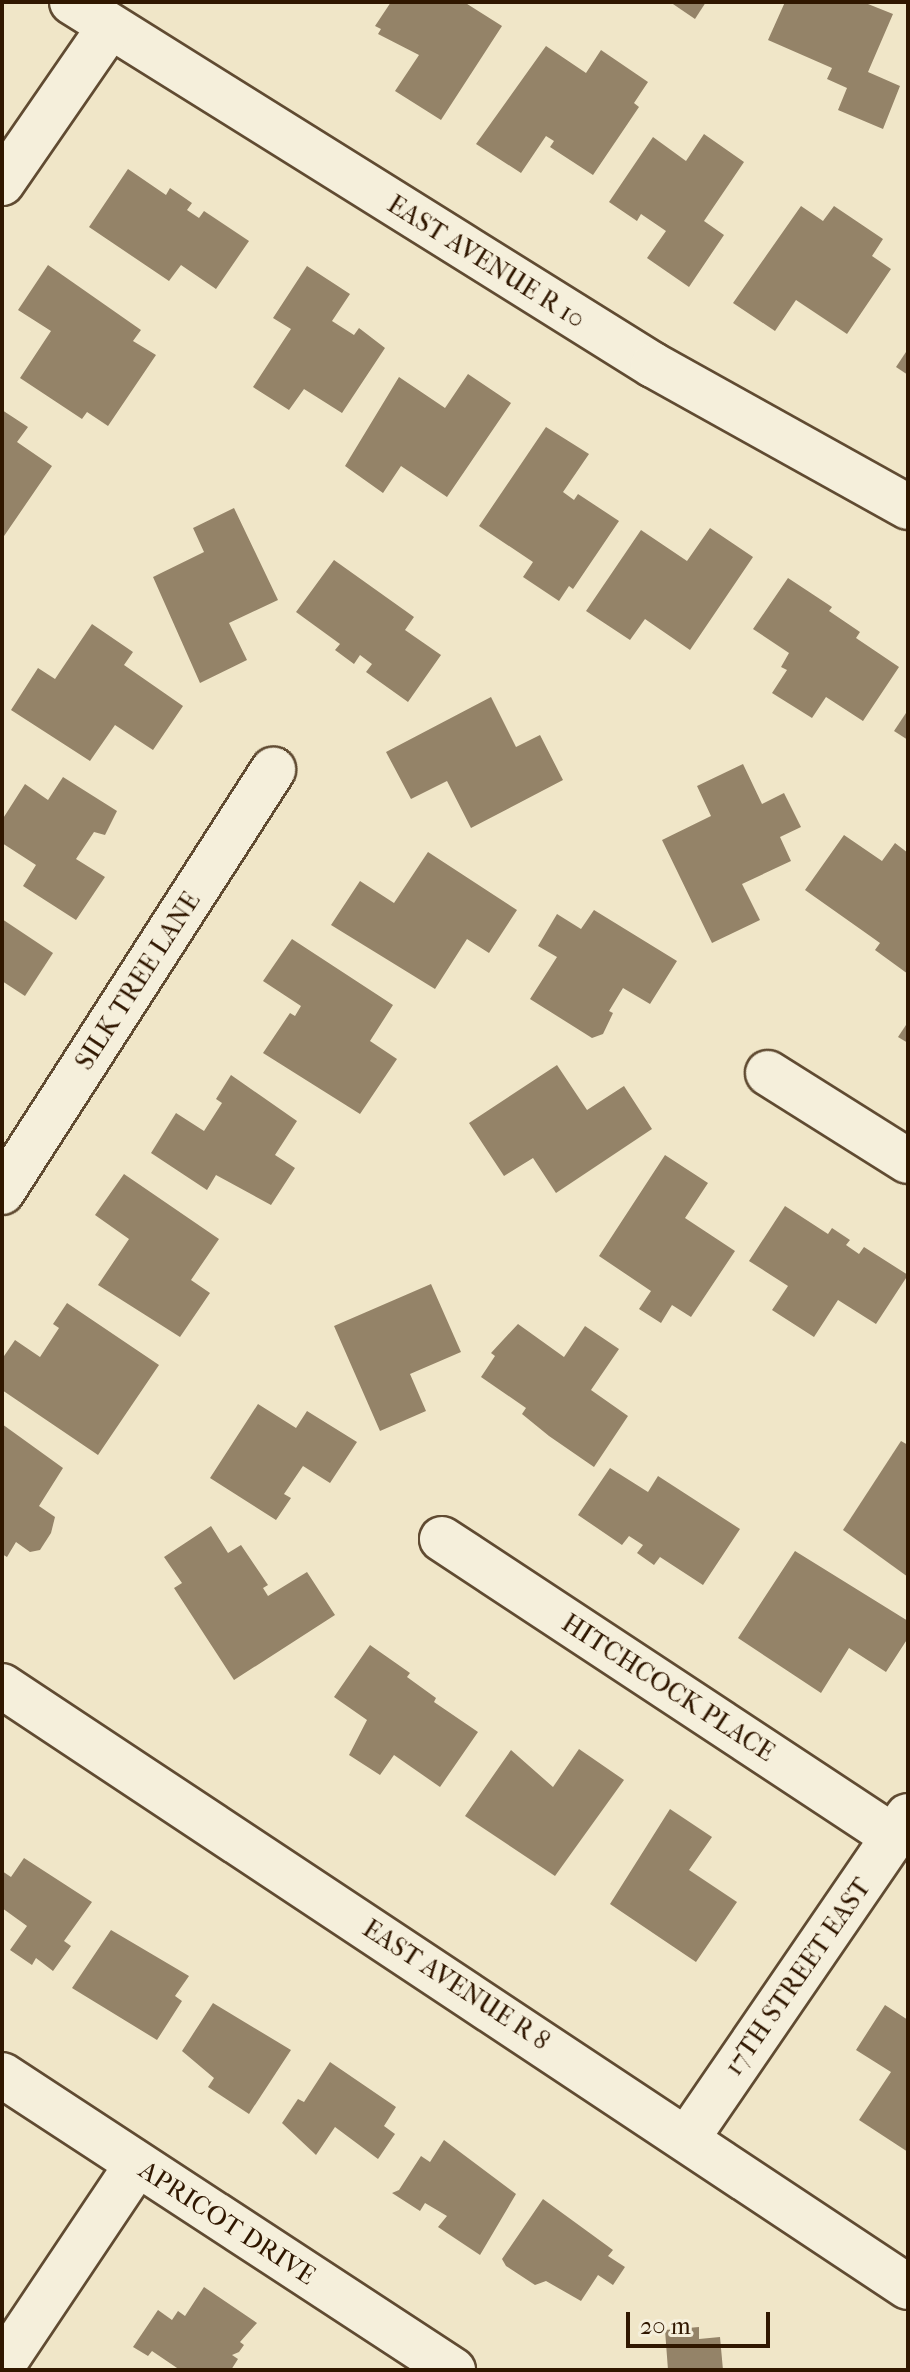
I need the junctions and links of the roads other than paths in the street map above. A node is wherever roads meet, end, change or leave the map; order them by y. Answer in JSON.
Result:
{"nodes":[{"id":1,"x":72,"y":2,"type":"edge"},
{"id":2,"x":109,"y":28,"type":"junction"},
{"id":3,"x":2,"y":183,"type":"edge"},
{"id":4,"x":908,"y":507,"type":"edge"},
{"id":5,"x":273,"y":770,"type":"dead end"},
{"id":6,"x":768,"y":1073,"type":"dead end"},
{"id":7,"x":908,"y":1161,"type":"edge"},
{"id":8,"x":2,"y":1192,"type":"edge"},
{"id":9,"x":442,"y":1539,"type":"dead end"},
{"id":10,"x":2,"y":1686,"type":"edge"},
{"id":11,"x":901,"y":1827,"type":"edge"},
{"id":12,"x":2,"y":2075,"type":"edge"},
{"id":13,"x":688,"y":2137,"type":"junction"},
{"id":14,"x":136,"y":2166,"type":"junction"},
{"id":15,"x":908,"y":2287,"type":"edge"},
{"id":16,"x":2,"y":2366,"type":"edge"},
{"id":17,"x":453,"y":2370,"type":"edge"}],
"edges":[{"from":1,"to":2,"type":"street","name":"EAST AVENUE R 10"},
{"from":2,"to":3,"type":"street"},
{"from":2,"to":4,"type":"street","name":"EAST AVENUE R 10"},
{"from":5,"to":8,"type":"street","name":"SILK TREE LANE"},
{"from":6,"to":7,"type":"street"},
{"from":9,"to":11,"type":"street","name":"HITCHCOCK PLACE"},
{"from":10,"to":13,"type":"street","name":"EAST AVENUE R 8"},
{"from":11,"to":13,"type":"street","name":"17TH STREET EAST"},
{"from":12,"to":14,"type":"street","name":"APRICOT DRIVE"},
{"from":13,"to":15,"type":"street","name":"EAST AVENUE R 8"},
{"from":14,"to":16,"type":"street"},
{"from":14,"to":17,"type":"street","name":"APRICOT DRIVE"}]}
